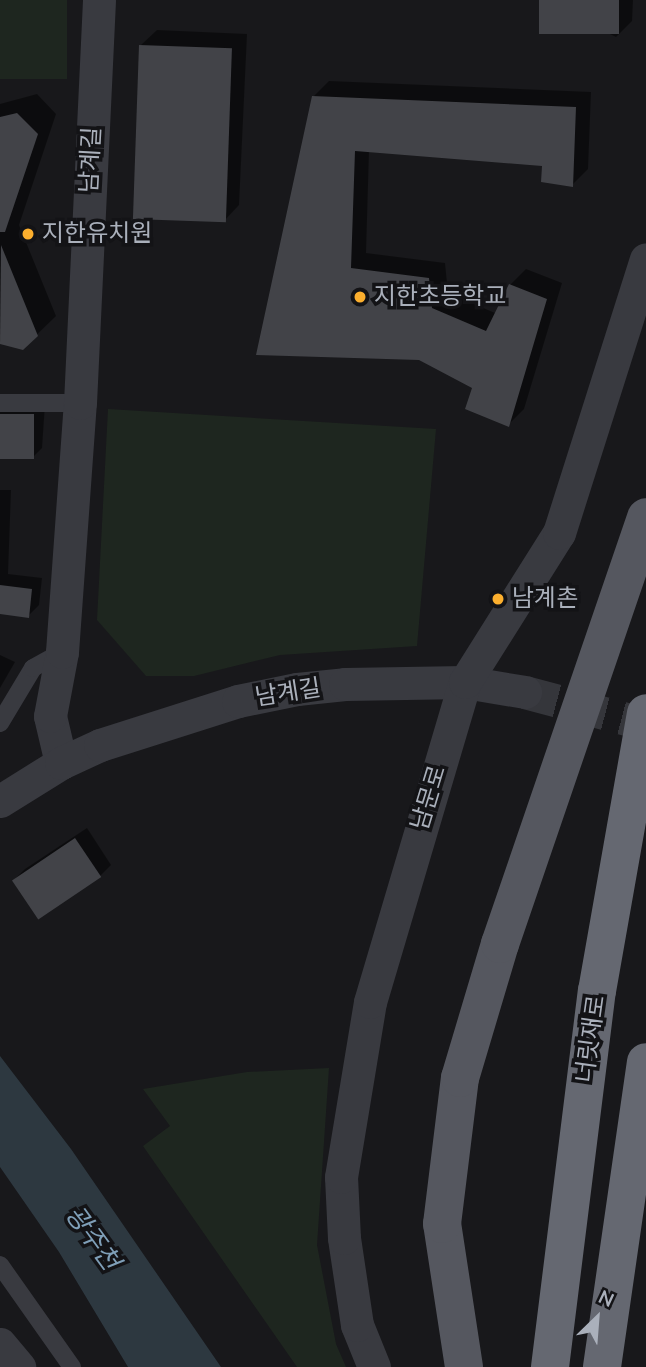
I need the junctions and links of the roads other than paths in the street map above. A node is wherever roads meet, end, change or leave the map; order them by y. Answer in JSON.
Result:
{"nodes":[{"id":1,"x":99,"y":0,"type":"edge"},
{"id":2,"x":646,"y":259,"type":"edge"},
{"id":3,"x":0,"y":403,"type":"edge"},
{"id":4,"x":80,"y":403,"type":"junction"},
{"id":5,"x":646,"y":517,"type":"edge"},
{"id":6,"x":62,"y":653,"type":"junction"},
{"id":7,"x":465,"y":682,"type":"junction"},
{"id":8,"x":525,"y":692,"type":"tunnel mouth"},
{"id":9,"x":646,"y":713,"type":"edge"},
{"id":10,"x":0,"y":723,"type":"edge"},
{"id":11,"x":61,"y":763,"type":"junction"},
{"id":12,"x":0,"y":801,"type":"edge"},
{"id":13,"x":646,"y":1062,"type":"edge"},
{"id":14,"x":0,"y":1265,"type":"edge"},
{"id":15,"x":0,"y":1344,"type":"edge"},
{"id":16,"x":19,"y":1367,"type":"edge"},
{"id":17,"x":72,"y":1367,"type":"edge"},
{"id":18,"x":374,"y":1367,"type":"edge"},
{"id":19,"x":464,"y":1367,"type":"edge"},
{"id":20,"x":550,"y":1367,"type":"edge"},
{"id":21,"x":602,"y":1367,"type":"edge"}],
"edges":[{"from":1,"to":4,"type":"street","name":"남계길"},
{"from":2,"to":7,"type":"street","name":"남문로"},
{"from":3,"to":4,"type":"lane"},
{"from":4,"to":6,"type":"street","name":"남계길"},
{"from":5,"to":19,"type":"main road"},
{"from":6,"to":10,"type":"lane"},
{"from":6,"to":11,"type":"street","name":"남계길"},
{"from":7,"to":8,"type":"street","name":"남계길"},
{"from":7,"to":11,"type":"street","name":"남계길"},
{"from":7,"to":18,"type":"street","name":"남문로"},
{"from":9,"to":20,"type":"highway","name":"너릿재로"},
{"from":11,"to":12,"type":"street","name":"남계길"},
{"from":13,"to":21,"type":"highway"},
{"from":14,"to":17,"type":"lane"},
{"from":15,"to":16,"type":"street"}]}
